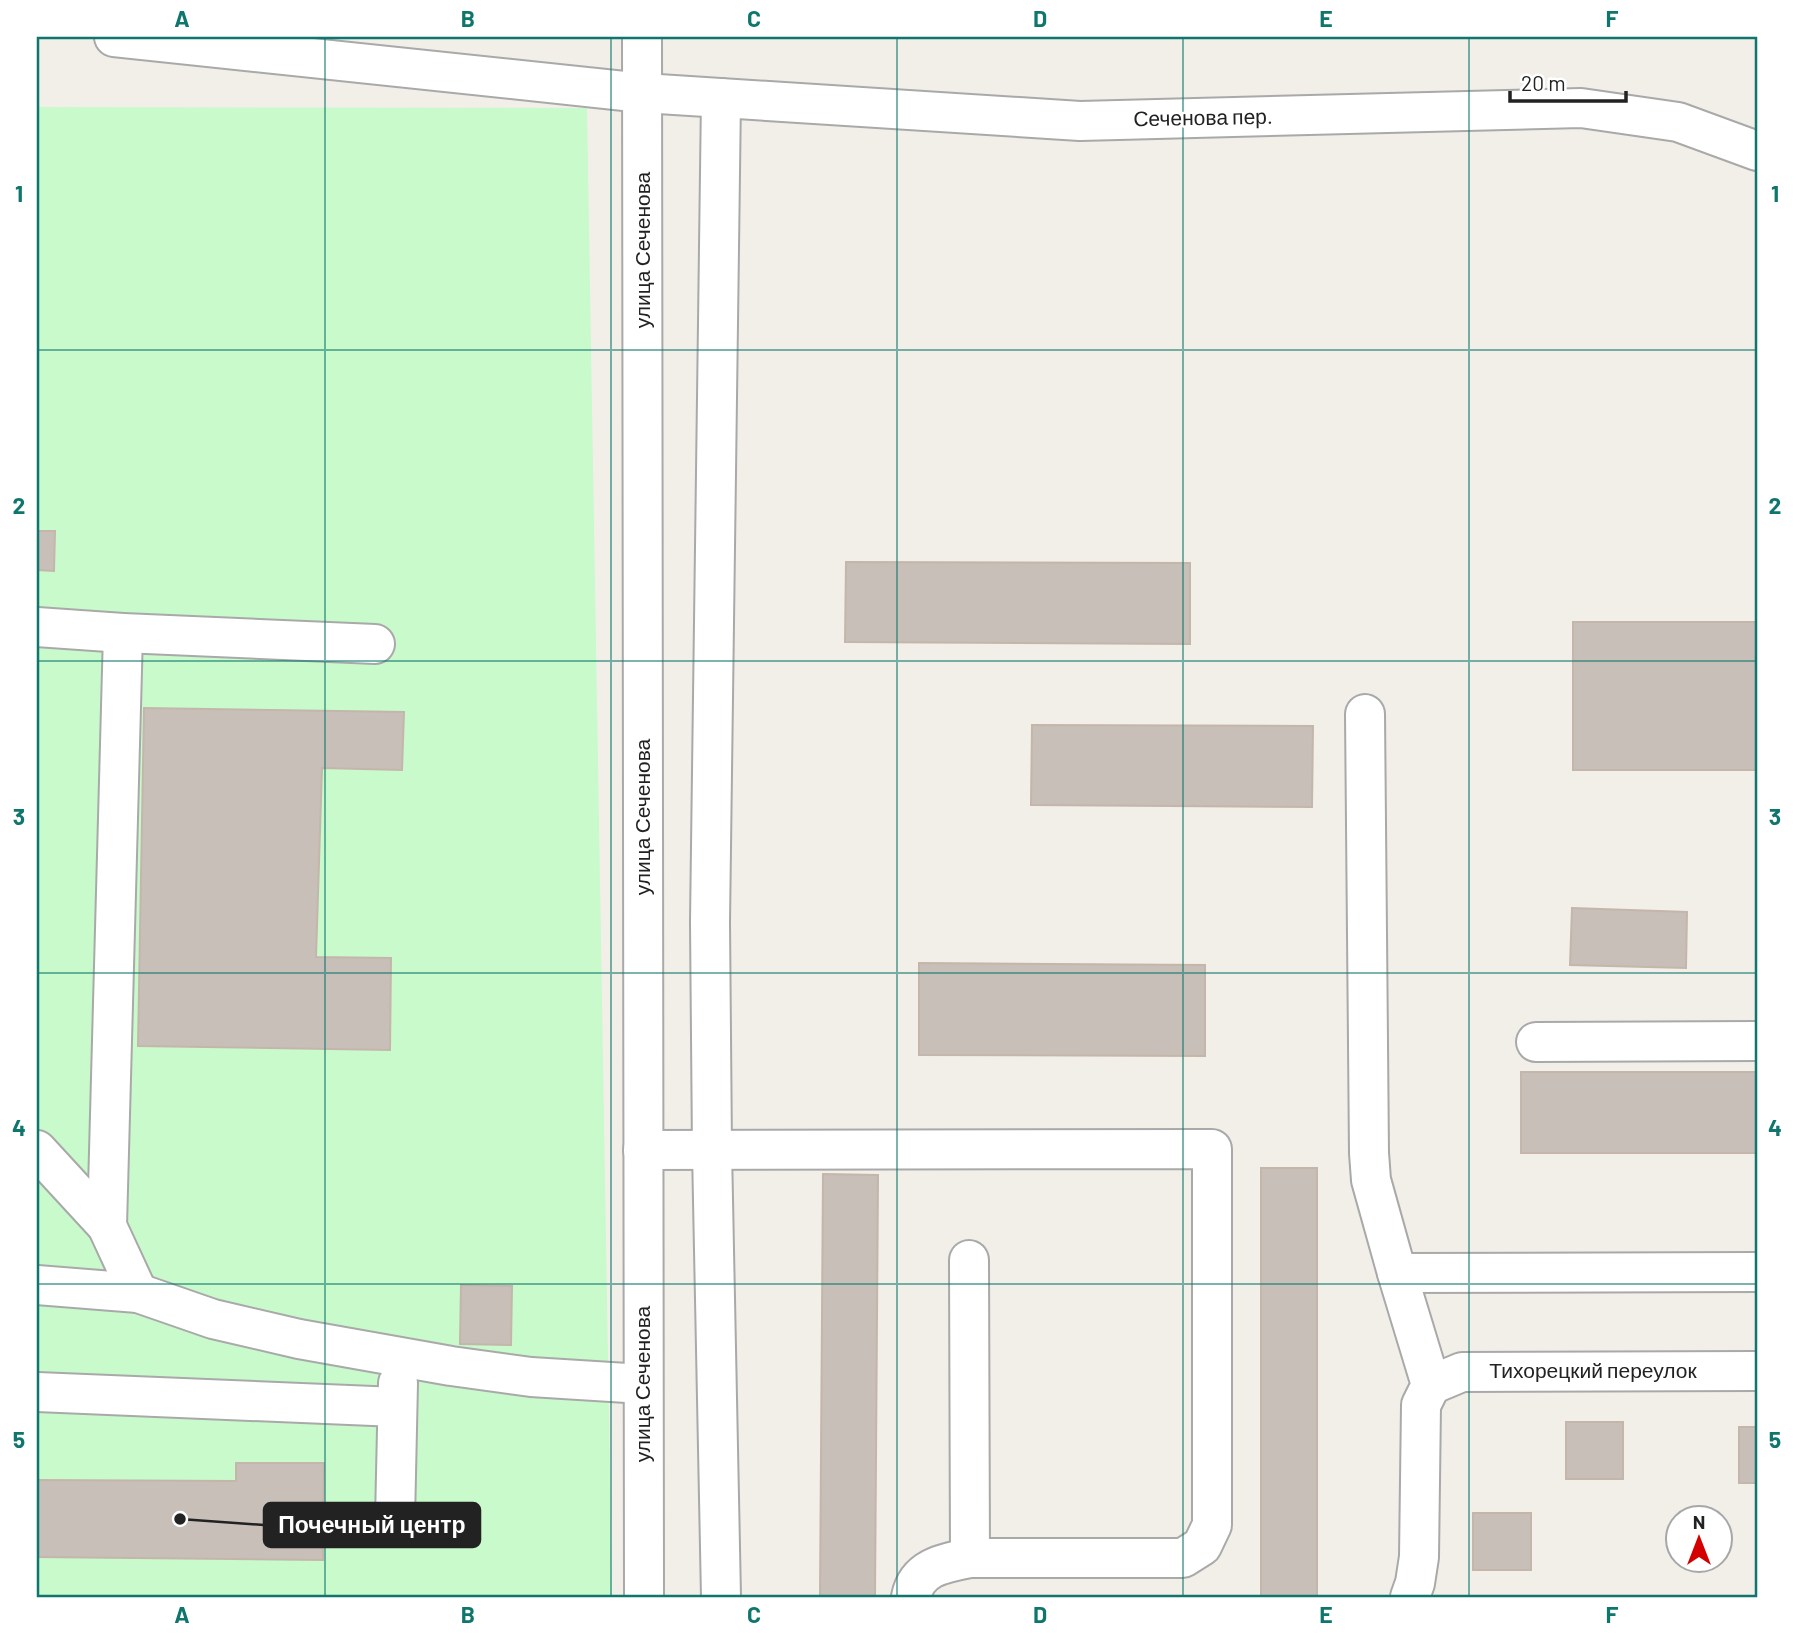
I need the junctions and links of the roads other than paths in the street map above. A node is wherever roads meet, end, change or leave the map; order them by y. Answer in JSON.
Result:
{"nodes":[{"id":1,"x":114,"y":37,"type":"edge"},
{"id":2,"x":642,"y":37,"type":"edge"},
{"id":3,"x":643,"y":93,"type":"junction"},
{"id":4,"x":721,"y":98,"type":"junction"},
{"id":5,"x":1757,"y":151,"type":"edge"},
{"id":6,"x":37,"y":627,"type":"edge"},
{"id":7,"x":123,"y":633,"type":"junction"},
{"id":8,"x":375,"y":644,"type":"dead end"},
{"id":9,"x":1364,"y":714,"type":"dead end"},
{"id":10,"x":1757,"y":1041,"type":"edge"},
{"id":11,"x":1536,"y":1042,"type":"dead end"},
{"id":12,"x":37,"y":1150,"type":"edge"},
{"id":13,"x":643,"y":1150,"type":"junction"},
{"id":14,"x":712,"y":1150,"type":"junction"},
{"id":15,"x":107,"y":1226,"type":"junction"},
{"id":16,"x":969,"y":1260,"type":"dead end"},
{"id":17,"x":1757,"y":1272,"type":"edge"},
{"id":18,"x":1397,"y":1273,"type":"junction"},
{"id":19,"x":37,"y":1285,"type":"edge"},
{"id":20,"x":138,"y":1293,"type":"junction"},
{"id":21,"x":398,"y":1357,"type":"junction"},
{"id":22,"x":1757,"y":1371,"type":"edge"},
{"id":23,"x":643,"y":1384,"type":"junction"},
{"id":24,"x":1431,"y":1385,"type":"junction"},
{"id":25,"x":37,"y":1392,"type":"edge"},
{"id":26,"x":397,"y":1407,"type":"junction"},
{"id":27,"x":395,"y":1520,"type":"dead end"},
{"id":28,"x":970,"y":1558,"type":"junction"},
{"id":29,"x":644,"y":1597,"type":"edge"},
{"id":30,"x":721,"y":1597,"type":"edge"},
{"id":31,"x":911,"y":1597,"type":"edge"},
{"id":32,"x":1410,"y":1597,"type":"edge"}],
"edges":[{"from":1,"to":3,"type":"street","name":"Сеченова пер."},
{"from":2,"to":3,"type":"street","name":"улица Сеченова"},
{"from":3,"to":4,"type":"street","name":"Сеченова пер."},
{"from":3,"to":13,"type":"street","name":"улица Сеченова"},
{"from":4,"to":5,"type":"street","name":"Сеченова пер."},
{"from":4,"to":14,"type":"street"},
{"from":6,"to":7,"type":"street"},
{"from":7,"to":8,"type":"street"},
{"from":7,"to":15,"type":"street"},
{"from":9,"to":18,"type":"street"},
{"from":10,"to":11,"type":"street"},
{"from":12,"to":15,"type":"street"},
{"from":13,"to":14,"type":"street"},
{"from":13,"to":23,"type":"street","name":"улица Сеченова"},
{"from":14,"to":28,"type":"street"},
{"from":14,"to":30,"type":"street"},
{"from":15,"to":20,"type":"street"},
{"from":16,"to":28,"type":"street"},
{"from":17,"to":18,"type":"street"},
{"from":18,"to":24,"type":"street"},
{"from":19,"to":20,"type":"street"},
{"from":20,"to":21,"type":"street"},
{"from":21,"to":23,"type":"street"},
{"from":21,"to":26,"type":"street"},
{"from":22,"to":24,"type":"street","name":"Тихорецкий переулок"},
{"from":23,"to":29,"type":"street","name":"улица Сеченова"},
{"from":24,"to":32,"type":"street"},
{"from":25,"to":26,"type":"street"},
{"from":26,"to":27,"type":"street"},
{"from":28,"to":31,"type":"street"}]}
